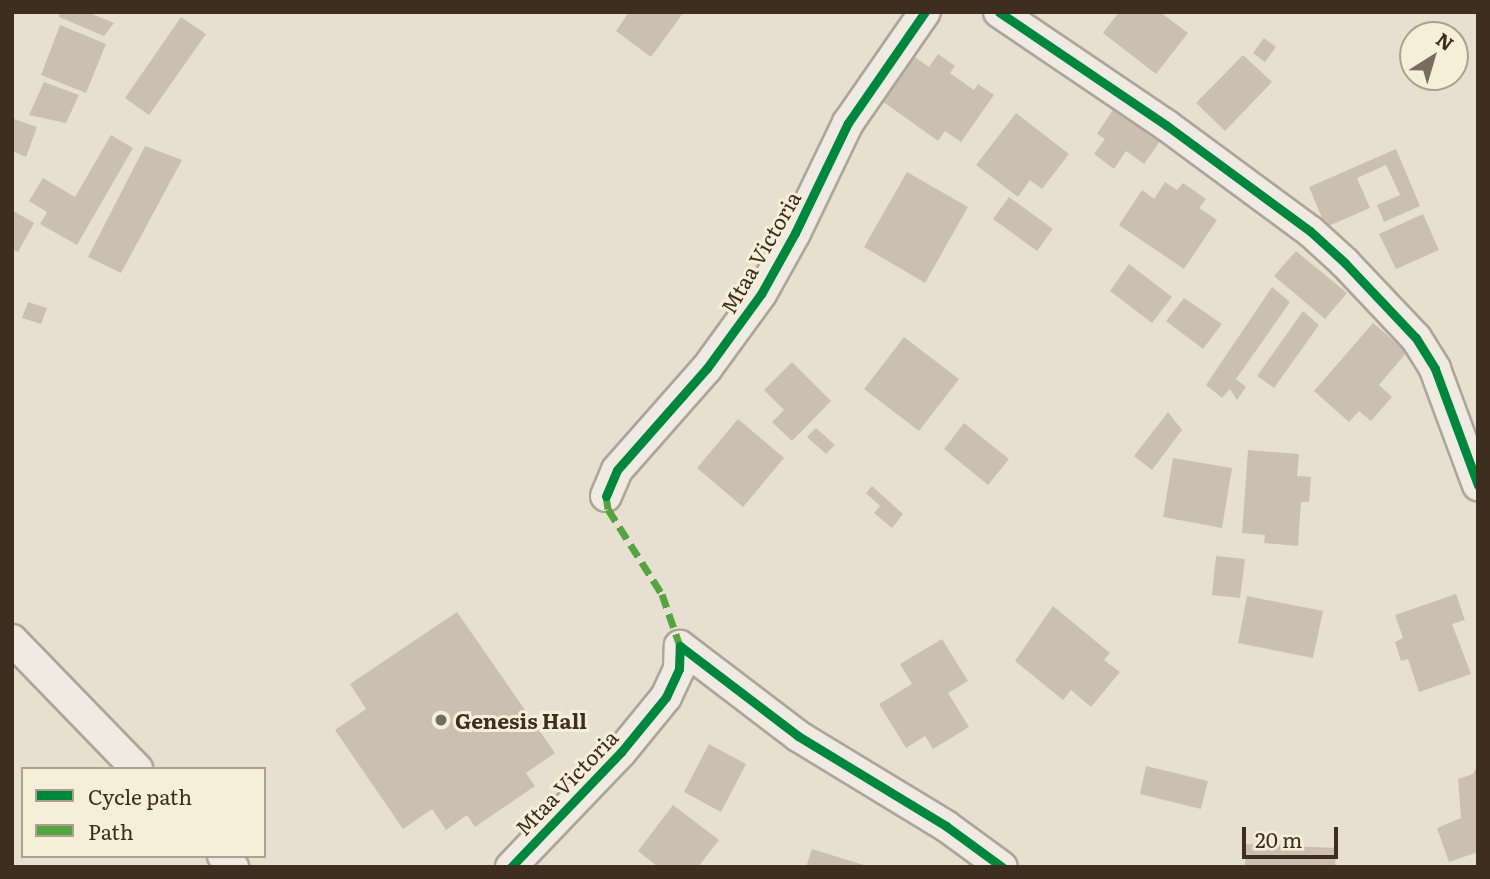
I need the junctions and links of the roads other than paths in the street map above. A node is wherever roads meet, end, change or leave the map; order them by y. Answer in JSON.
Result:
{"nodes":[{"id":1,"x":925,"y":12,"type":"edge"},
{"id":2,"x":999,"y":12,"type":"edge"},
{"id":3,"x":1478,"y":485,"type":"edge"},
{"id":4,"x":606,"y":496,"type":"dead end"},
{"id":5,"x":12,"y":640,"type":"edge"},
{"id":6,"x":135,"y":767,"type":"edge"},
{"id":7,"x":511,"y":867,"type":"edge"},
{"id":8,"x":1002,"y":867,"type":"edge"}],
"edges":[{"from":1,"to":4,"type":"street","name":"Mtaa Victoria"},
{"from":2,"to":3,"type":"street"},
{"from":5,"to":6,"type":"street"},
{"from":7,"to":8,"type":"street","name":"Mtaa Victoria"}]}
